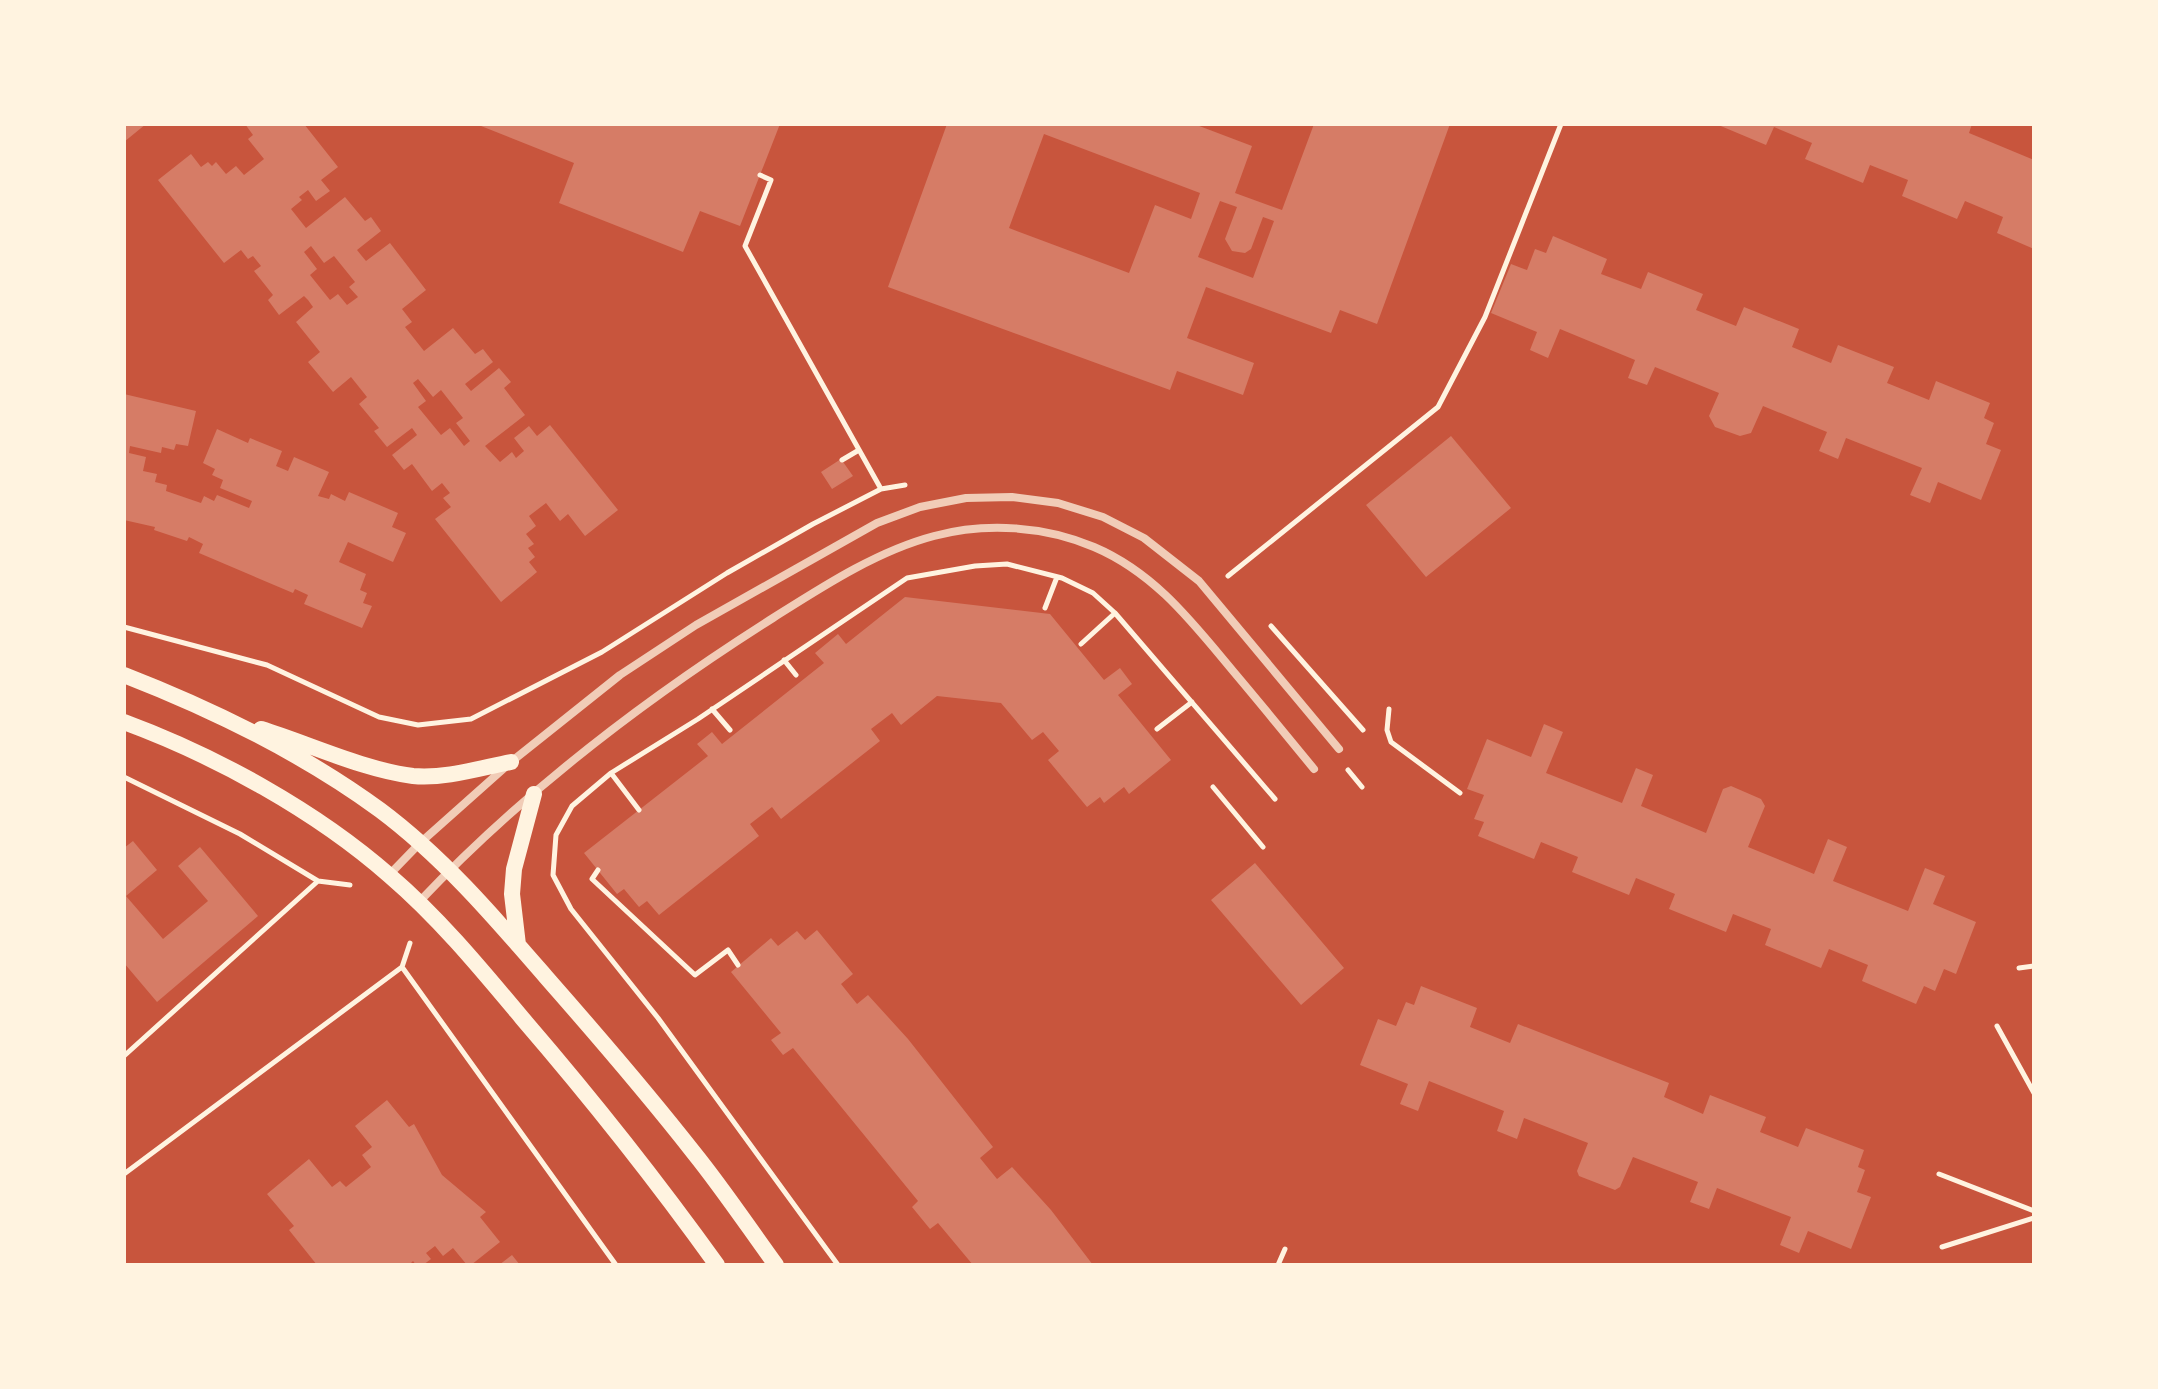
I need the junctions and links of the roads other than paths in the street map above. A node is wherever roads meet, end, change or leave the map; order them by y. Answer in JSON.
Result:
{"nodes":[{"id":1,"x":124,"y":675,"type":"edge"},
{"id":2,"x":218,"y":714,"type":"junction"},
{"id":3,"x":124,"y":722,"type":"edge"},
{"id":4,"x":1339,"y":749,"type":"dead end"},
{"id":5,"x":511,"y":762,"type":"junction"},
{"id":6,"x":1314,"y":769,"type":"dead end"},
{"id":7,"x":534,"y":794,"type":"junction"},
{"id":8,"x":420,"y":843,"type":"junction"},
{"id":9,"x":449,"y":870,"type":"junction"},
{"id":10,"x":389,"y":875,"type":"junction"},
{"id":11,"x":419,"y":902,"type":"junction"},
{"id":12,"x":518,"y":945,"type":"junction"},
{"id":13,"x":717,"y":1265,"type":"edge"},
{"id":14,"x":776,"y":1265,"type":"edge"}],
"edges":[{"from":1,"to":2,"type":"main road"},
{"from":2,"to":5,"type":"main road"},
{"from":2,"to":8,"type":"main road"},
{"from":3,"to":10,"type":"main road"},
{"from":4,"to":5,"type":"street"},
{"from":5,"to":8,"type":"street"},
{"from":6,"to":7,"type":"street"},
{"from":7,"to":9,"type":"street"},
{"from":7,"to":12,"type":"main road"},
{"from":8,"to":9,"type":"main road"},
{"from":8,"to":10,"type":"street"},
{"from":9,"to":11,"type":"street"},
{"from":9,"to":12,"type":"main road"},
{"from":10,"to":11,"type":"main road"},
{"from":11,"to":13,"type":"main road"},
{"from":12,"to":14,"type":"main road"}]}
